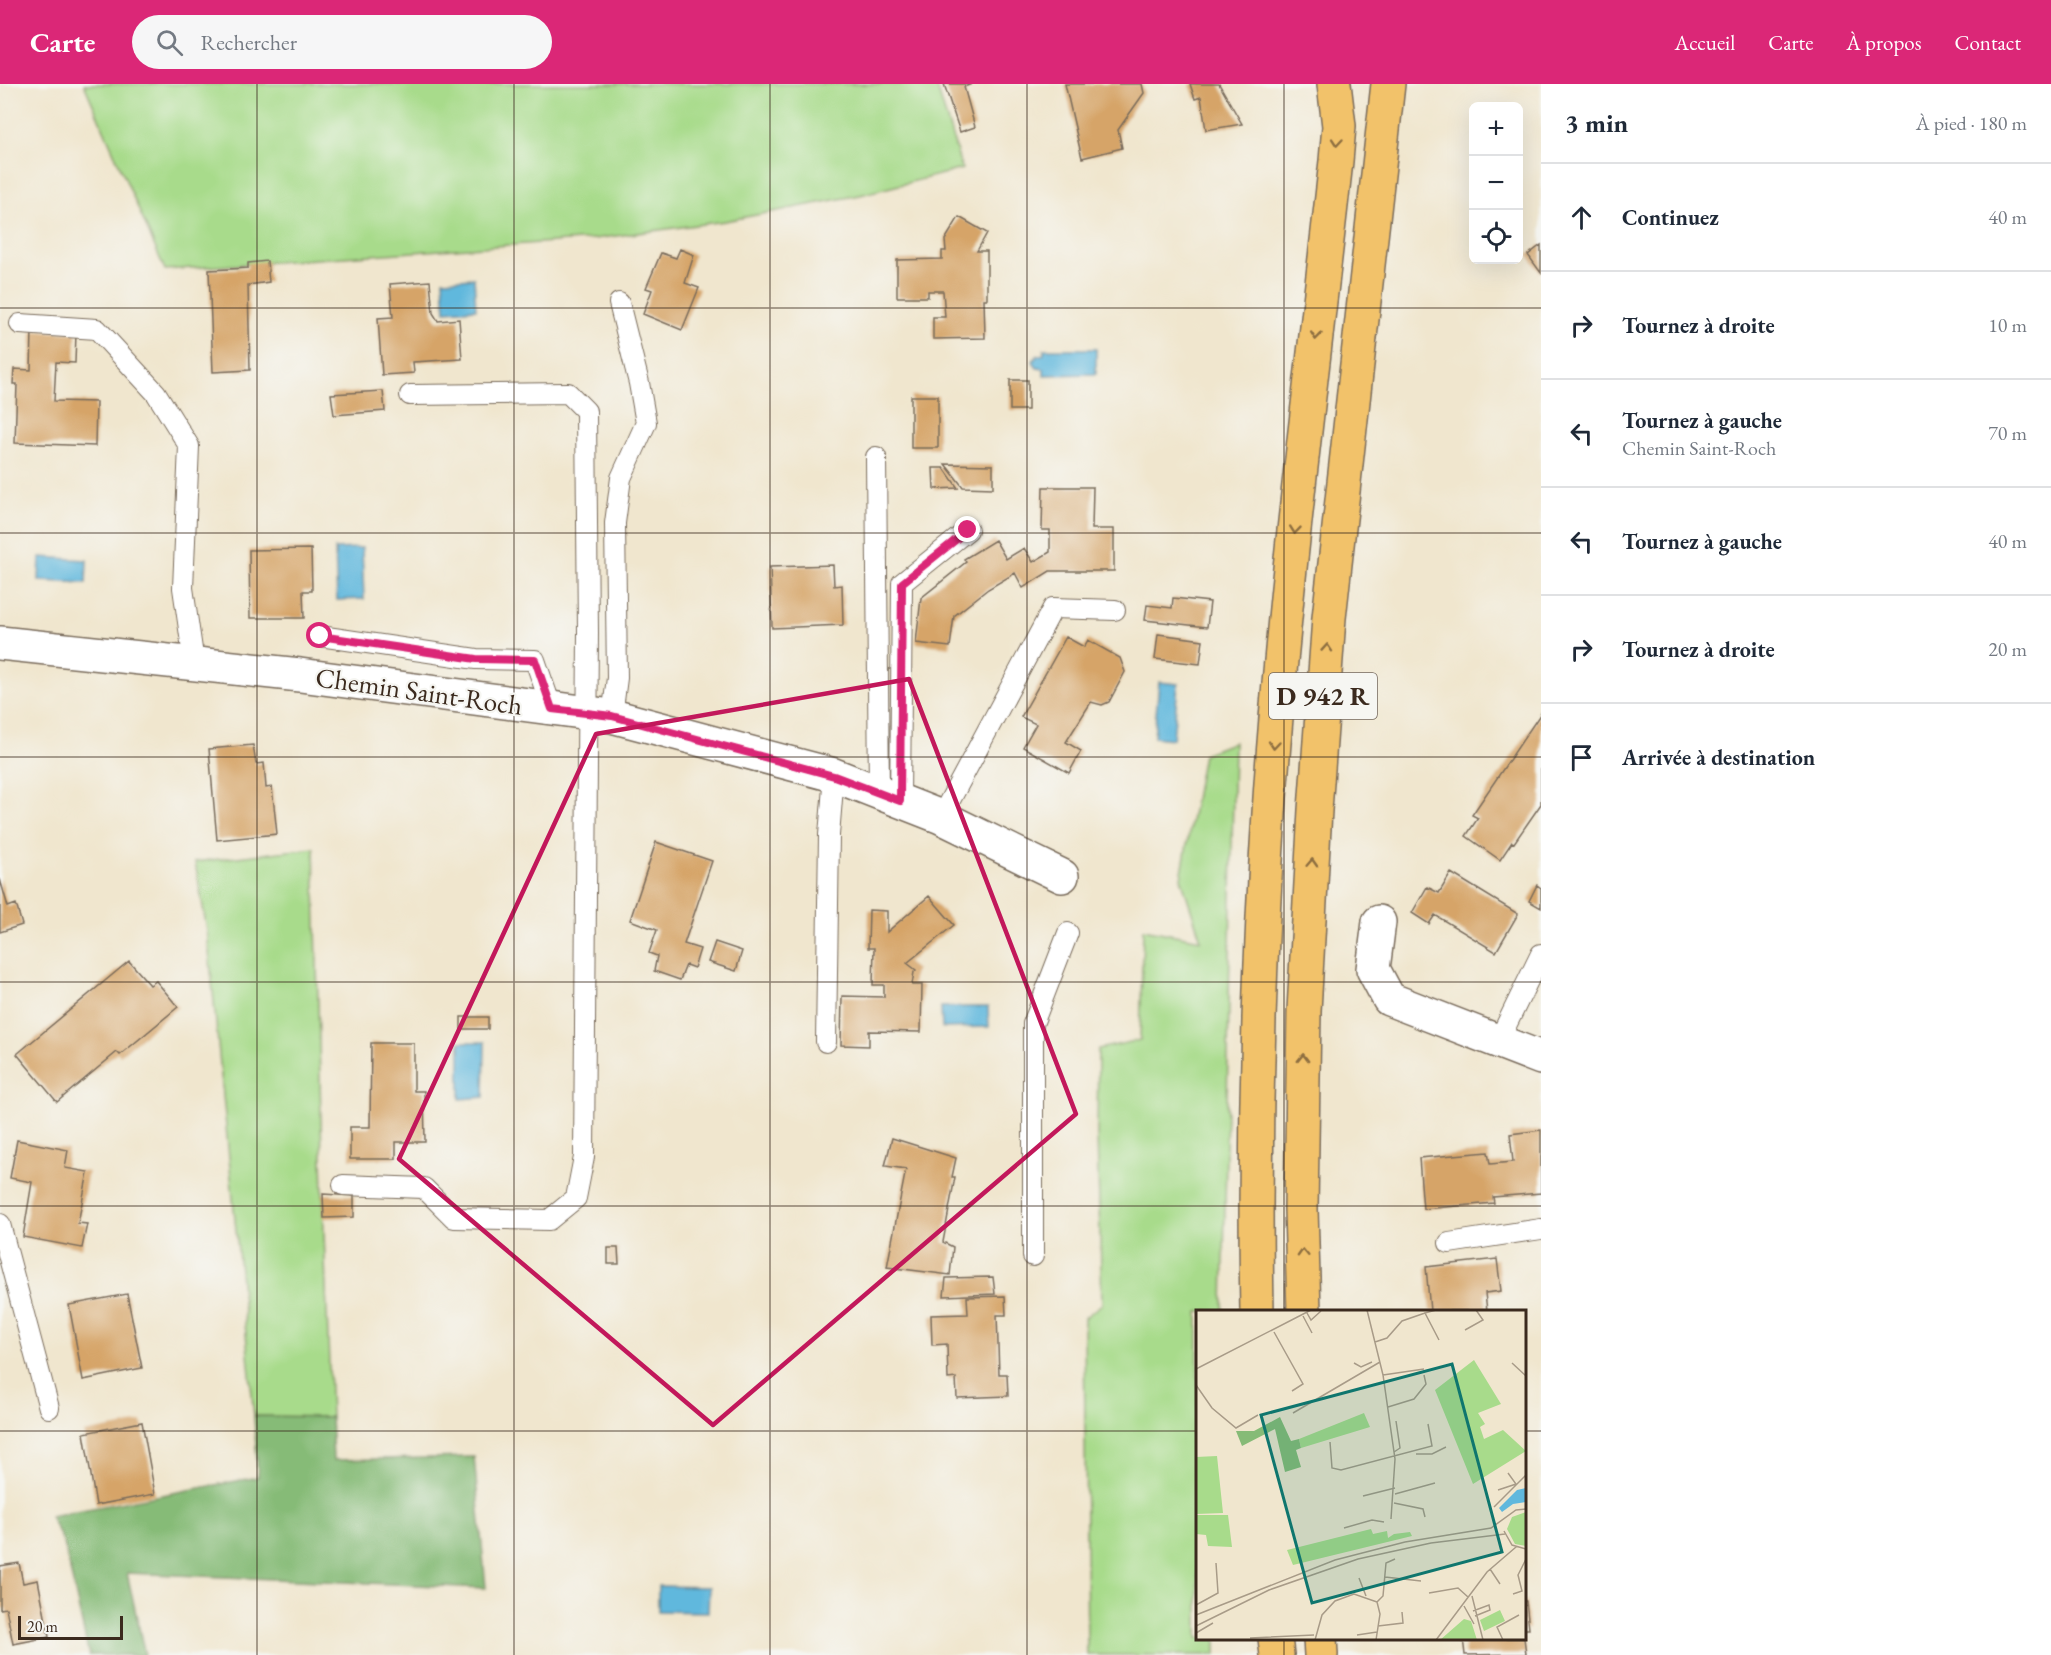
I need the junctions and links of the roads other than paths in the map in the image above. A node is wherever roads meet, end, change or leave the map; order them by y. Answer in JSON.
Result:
{"nodes":[{"id":1,"x":1334,"y":84,"type":"edge"},
{"id":2,"x":1388,"y":84,"type":"edge"},
{"id":3,"x":619,"y":303,"type":"dead end"},
{"id":4,"x":20,"y":324,"type":"dead end"},
{"id":5,"x":410,"y":395,"type":"dead end"},
{"id":6,"x":876,"y":457,"type":"dead end"},
{"id":7,"x":968,"y":530,"type":"dead end"},
{"id":8,"x":1115,"y":610,"type":"dead end"},
{"id":9,"x":320,"y":636,"type":"dead end"},
{"id":10,"x":0,"y":643,"type":"edge"},
{"id":11,"x":195,"y":663,"type":"junction"},
{"id":12,"x":552,"y":709,"type":"junction"},
{"id":13,"x":599,"y":715,"type":"junction"},
{"id":14,"x":834,"y":776,"type":"junction"},
{"id":15,"x":890,"y":797,"type":"junction"},
{"id":16,"x":941,"y":818,"type":"junction"},
{"id":17,"x":1062,"y":876,"type":"dead end"},
{"id":18,"x":1379,"y":922,"type":"dead end"},
{"id":19,"x":1068,"y":933,"type":"dead end"},
{"id":20,"x":1541,"y":954,"type":"edge"},
{"id":21,"x":1497,"y":1041,"type":"junction"},
{"id":22,"x":826,"y":1042,"type":"dead end"},
{"id":23,"x":1541,"y":1058,"type":"edge"},
{"id":24,"x":343,"y":1185,"type":"dead end"},
{"id":25,"x":0,"y":1224,"type":"edge"},
{"id":26,"x":1541,"y":1229,"type":"edge"},
{"id":27,"x":1449,"y":1243,"type":"dead end"},
{"id":28,"x":1033,"y":1256,"type":"dead end"},
{"id":29,"x":1257,"y":1310,"type":"edge"},
{"id":30,"x":1304,"y":1310,"type":"edge"},
{"id":31,"x":49,"y":1408,"type":"dead end"},
{"id":32,"x":1275,"y":1640,"type":"edge"},
{"id":33,"x":1320,"y":1640,"type":"edge"},
{"id":34,"x":1277,"y":1655,"type":"edge"},
{"id":35,"x":1322,"y":1655,"type":"edge"}],
"edges":[{"from":1,"to":29,"type":"main road","one_way":true},
{"from":30,"to":2,"type":"main road","number":"D 942 R","one_way":true},
{"from":3,"to":13,"type":"lane"},
{"from":4,"to":11,"type":"lane"},
{"from":5,"to":13,"type":"lane"},
{"from":6,"to":15,"type":"lane"},
{"from":7,"to":15,"type":"lane"},
{"from":8,"to":16,"type":"lane"},
{"from":9,"to":12,"type":"lane"},
{"from":10,"to":11,"type":"street","name":"Chemin Saint-Roch"},
{"from":11,"to":12,"type":"street","name":"Chemin Saint-Roch"},
{"from":12,"to":13,"type":"street","name":"Chemin Saint-Roch"},
{"from":13,"to":14,"type":"street","name":"Chemin Saint-Roch"},
{"from":13,"to":24,"type":"lane"},
{"from":14,"to":15,"type":"street","name":"Chemin Saint-Roch"},
{"from":14,"to":22,"type":"lane"},
{"from":15,"to":16,"type":"street","name":"Chemin Saint-Roch"},
{"from":16,"to":17,"type":"street","name":"Chemin Saint-Roch"},
{"from":18,"to":21,"type":"street"},
{"from":19,"to":28,"type":"lane"},
{"from":20,"to":21,"type":"lane"},
{"from":21,"to":23,"type":"street"},
{"from":25,"to":31,"type":"lane"},
{"from":26,"to":27,"type":"lane"},
{"from":32,"to":34,"type":"main road"},
{"from":33,"to":35,"type":"main road"}]}
